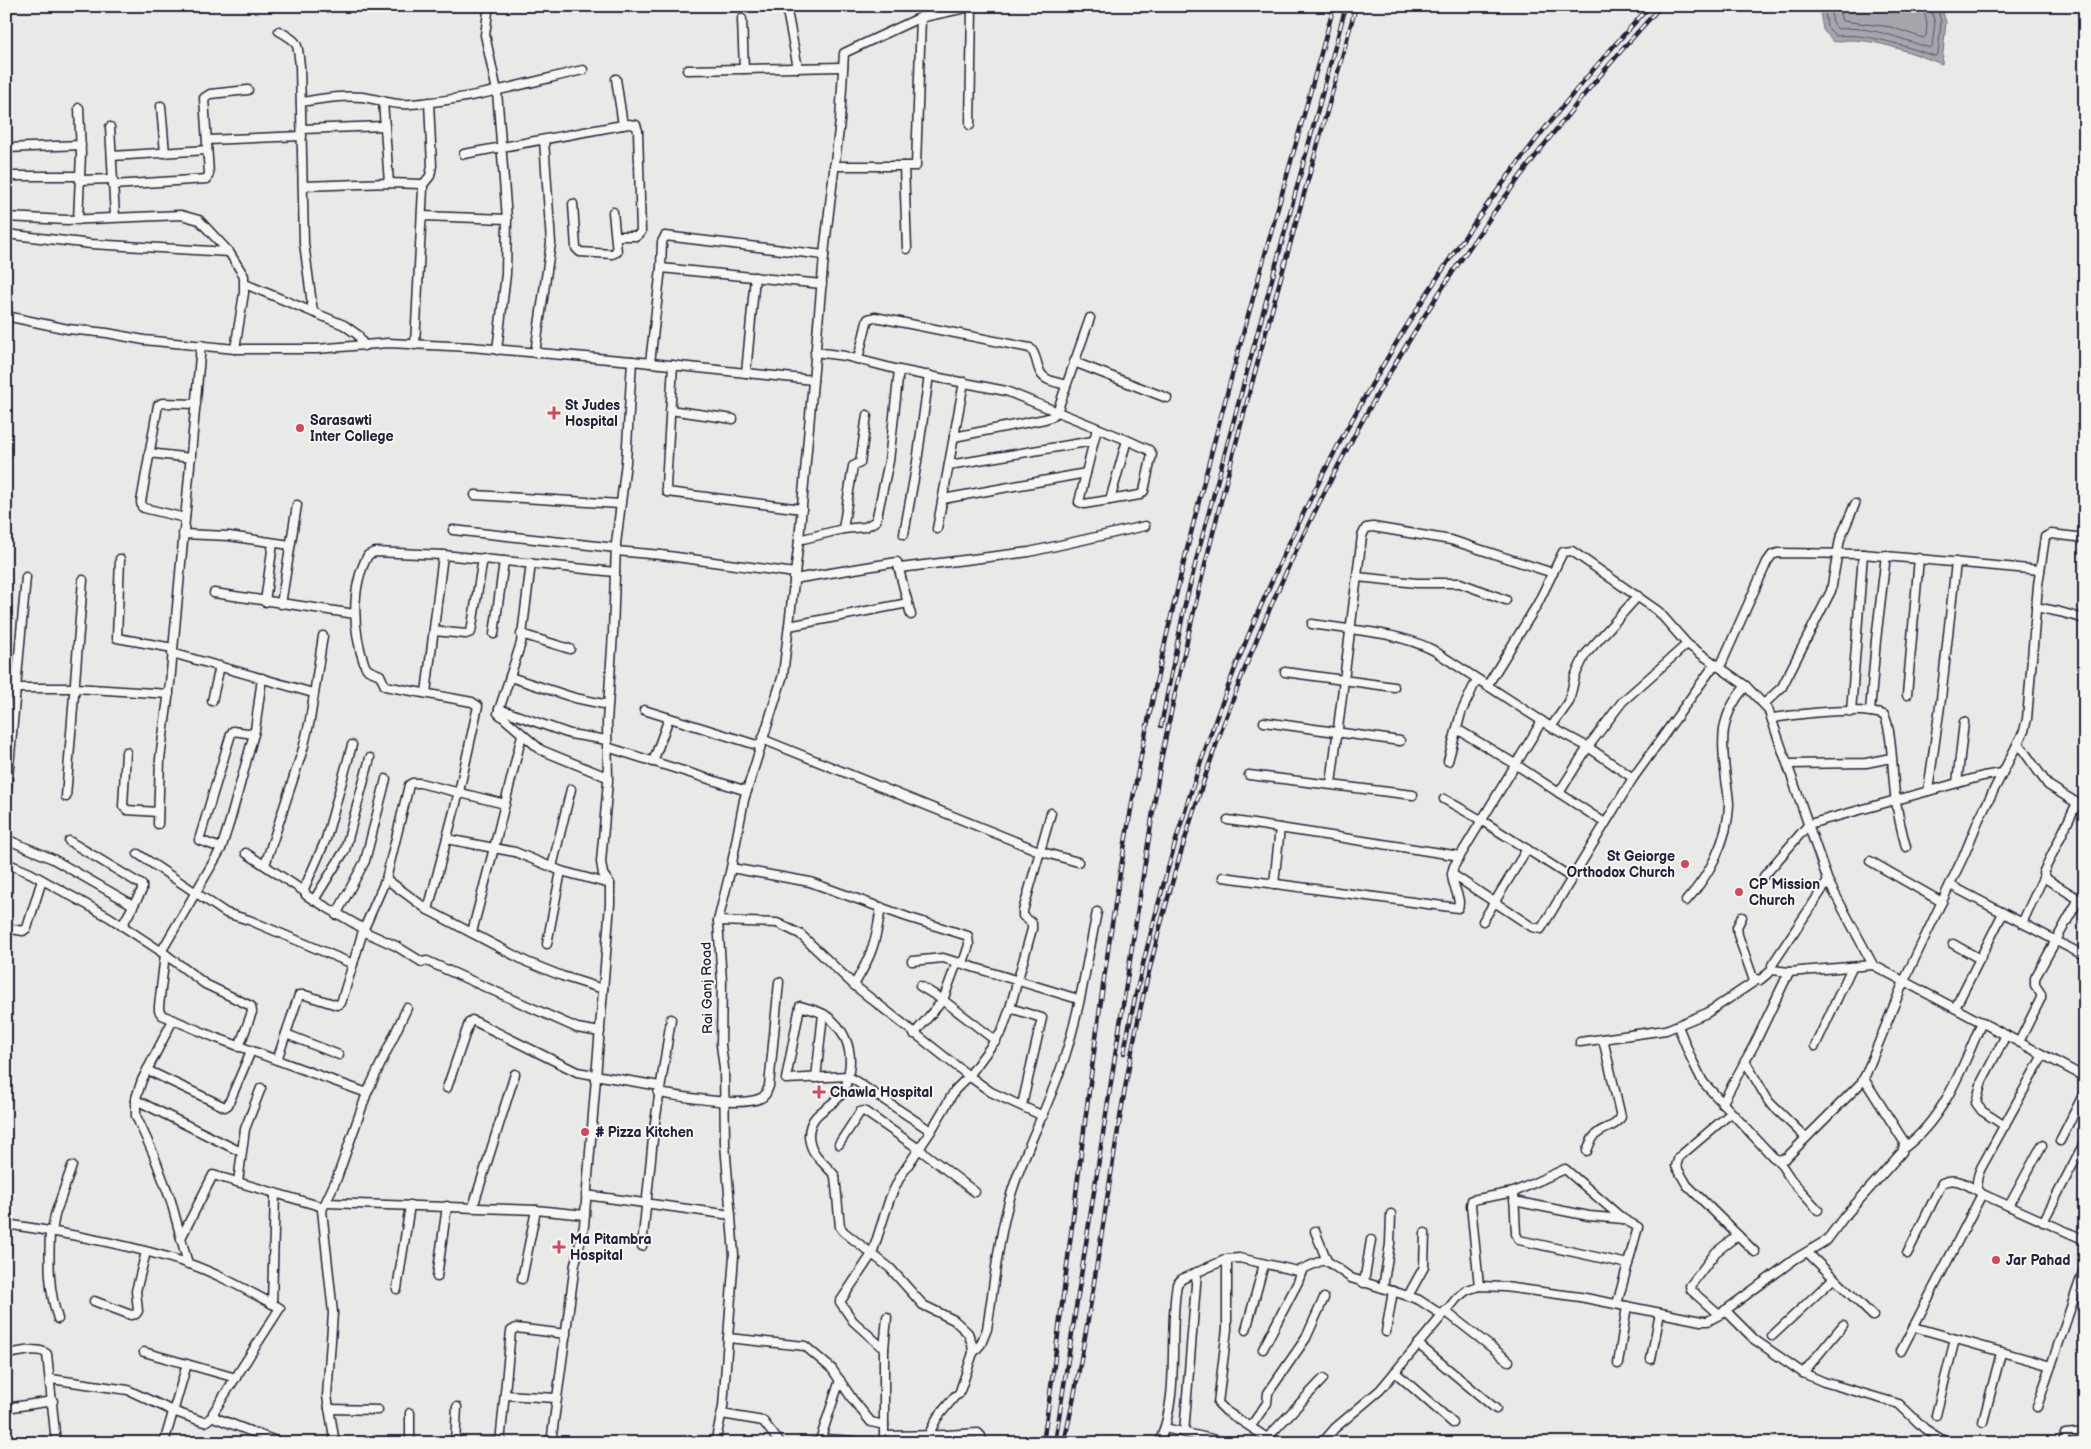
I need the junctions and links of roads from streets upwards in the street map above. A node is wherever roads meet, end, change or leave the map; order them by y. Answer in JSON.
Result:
{"nodes":[{"id":1,"x":486,"y":6,"type":"edge"},
{"id":2,"x":974,"y":7,"type":"edge"},
{"id":3,"x":787,"y":11,"type":"dead end"},
{"id":4,"x":921,"y":17,"type":"junction"},
{"id":5,"x":742,"y":19,"type":"dead end"},
{"id":6,"x":279,"y":31,"type":"dead end"},
{"id":7,"x":843,"y":67,"type":"junction"},
{"id":8,"x":798,"y":68,"type":"junction"},
{"id":9,"x":744,"y":69,"type":"junction"},
{"id":10,"x":583,"y":70,"type":"dead end"},
{"id":11,"x":686,"y":70,"type":"dead end"},
{"id":12,"x":616,"y":79,"type":"dead end"},
{"id":13,"x":248,"y":90,"type":"dead end"},
{"id":14,"x":497,"y":91,"type":"junction"},
{"id":15,"x":383,"y":101,"type":"junction"},
{"id":16,"x":301,"y":102,"type":"junction"},
{"id":17,"x":429,"y":102,"type":"junction"},
{"id":18,"x":161,"y":106,"type":"dead end"},
{"id":19,"x":79,"y":108,"type":"dead end"},
{"id":20,"x":622,"y":125,"type":"junction"},
{"id":21,"x":970,"y":125,"type":"dead end"},
{"id":22,"x":385,"y":126,"type":"junction"},
{"id":23,"x":110,"y":127,"type":"dead end"},
{"id":24,"x":302,"y":132,"type":"junction"},
{"id":25,"x":206,"y":140,"type":"junction"},
{"id":26,"x":544,"y":140,"type":"junction"},
{"id":27,"x":81,"y":145,"type":"junction"},
{"id":28,"x":501,"y":146,"type":"junction"},
{"id":29,"x":6,"y":148,"type":"edge"},
{"id":30,"x":207,"y":150,"type":"junction"},
{"id":31,"x":165,"y":153,"type":"junction"},
{"id":32,"x":464,"y":154,"type":"dead end"},
{"id":33,"x":112,"y":156,"type":"junction"},
{"id":34,"x":834,"y":166,"type":"junction"},
{"id":35,"x":904,"y":166,"type":"junction"},
{"id":36,"x":6,"y":176,"type":"edge"},
{"id":37,"x":80,"y":178,"type":"junction"},
{"id":38,"x":113,"y":182,"type":"junction"},
{"id":39,"x":389,"y":183,"type":"junction"},
{"id":40,"x":304,"y":186,"type":"junction"},
{"id":41,"x":422,"y":186,"type":"junction"},
{"id":42,"x":573,"y":204,"type":"dead end"},
{"id":43,"x":613,"y":212,"type":"dead end"},
{"id":44,"x":422,"y":216,"type":"junction"},
{"id":45,"x":6,"y":217,"type":"edge"},
{"id":46,"x":115,"y":217,"type":"junction"},
{"id":47,"x":507,"y":219,"type":"junction"},
{"id":48,"x":78,"y":220,"type":"junction"},
{"id":49,"x":6,"y":234,"type":"edge"},
{"id":50,"x":616,"y":236,"type":"junction"},
{"id":51,"x":907,"y":249,"type":"dead end"},
{"id":52,"x":229,"y":252,"type":"junction"},
{"id":53,"x":824,"y":255,"type":"junction"},
{"id":54,"x":662,"y":268,"type":"junction"},
{"id":55,"x":755,"y":277,"type":"junction"},
{"id":56,"x":245,"y":284,"type":"junction"},
{"id":57,"x":822,"y":284,"type":"junction"},
{"id":58,"x":313,"y":312,"type":"junction"},
{"id":59,"x":6,"y":316,"type":"edge"},
{"id":60,"x":1090,"y":318,"type":"dead end"},
{"id":61,"x":201,"y":345,"type":"junction"},
{"id":62,"x":415,"y":345,"type":"junction"},
{"id":63,"x":364,"y":346,"type":"junction"},
{"id":64,"x":235,"y":348,"type":"junction"},
{"id":65,"x":497,"y":350,"type":"junction"},
{"id":66,"x":534,"y":352,"type":"junction"},
{"id":67,"x":815,"y":352,"type":"junction"},
{"id":68,"x":858,"y":359,"type":"junction"},
{"id":69,"x":632,"y":361,"type":"junction"},
{"id":70,"x":1074,"y":362,"type":"junction"},
{"id":71,"x":650,"y":363,"type":"junction"},
{"id":72,"x":673,"y":365,"type":"junction"},
{"id":73,"x":899,"y":370,"type":"junction"},
{"id":74,"x":746,"y":372,"type":"junction"},
{"id":75,"x":929,"y":375,"type":"junction"},
{"id":76,"x":813,"y":380,"type":"junction"},
{"id":77,"x":964,"y":382,"type":"junction"},
{"id":78,"x":1066,"y":385,"type":"junction"},
{"id":79,"x":1167,"y":398,"type":"dead end"},
{"id":80,"x":196,"y":404,"type":"junction"},
{"id":81,"x":670,"y":410,"type":"junction"},
{"id":82,"x":1057,"y":412,"type":"junction"},
{"id":83,"x":867,"y":416,"type":"dead end"},
{"id":84,"x":733,"y":419,"type":"dead end"},
{"id":85,"x":1097,"y":428,"type":"junction"},
{"id":86,"x":954,"y":437,"type":"junction"},
{"id":87,"x":1126,"y":440,"type":"junction"},
{"id":88,"x":1093,"y":442,"type":"junction"},
{"id":89,"x":149,"y":453,"type":"junction"},
{"id":90,"x":191,"y":458,"type":"junction"},
{"id":91,"x":949,"y":465,"type":"junction"},
{"id":92,"x":1086,"y":473,"type":"junction"},
{"id":93,"x":475,"y":496,"type":"dead end"},
{"id":94,"x":943,"y":499,"type":"junction"},
{"id":95,"x":1110,"y":500,"type":"junction"},
{"id":96,"x":620,"y":504,"type":"junction"},
{"id":97,"x":1855,"y":504,"type":"dead end"},
{"id":98,"x":297,"y":505,"type":"dead end"},
{"id":99,"x":802,"y":509,"type":"junction"},
{"id":100,"x":184,"y":518,"type":"junction"},
{"id":101,"x":1145,"y":526,"type":"dead end"},
{"id":102,"x":843,"y":529,"type":"junction"},
{"id":103,"x":937,"y":529,"type":"dead end"},
{"id":104,"x":453,"y":530,"type":"dead end"},
{"id":105,"x":183,"y":534,"type":"junction"},
{"id":106,"x":904,"y":534,"type":"dead end"},
{"id":107,"x":2085,"y":538,"type":"edge"},
{"id":108,"x":799,"y":540,"type":"junction"},
{"id":109,"x":273,"y":543,"type":"junction"},
{"id":110,"x":290,"y":546,"type":"junction"},
{"id":111,"x":616,"y":550,"type":"junction"},
{"id":112,"x":1837,"y":553,"type":"junction"},
{"id":113,"x":1864,"y":554,"type":"junction"},
{"id":114,"x":443,"y":555,"type":"junction"},
{"id":115,"x":1886,"y":555,"type":"junction"},
{"id":116,"x":483,"y":558,"type":"junction"},
{"id":117,"x":1919,"y":558,"type":"junction"},
{"id":118,"x":120,"y":559,"type":"dead end"},
{"id":119,"x":504,"y":561,"type":"junction"},
{"id":120,"x":1956,"y":562,"type":"junction"},
{"id":121,"x":531,"y":564,"type":"junction"},
{"id":122,"x":900,"y":568,"type":"junction"},
{"id":123,"x":2040,"y":570,"type":"junction"},
{"id":124,"x":615,"y":572,"type":"junction"},
{"id":125,"x":1553,"y":573,"type":"junction"},
{"id":126,"x":794,"y":576,"type":"junction"},
{"id":127,"x":26,"y":577,"type":"dead end"},
{"id":128,"x":1357,"y":577,"type":"junction"},
{"id":129,"x":83,"y":580,"type":"dead end"},
{"id":130,"x":214,"y":593,"type":"dead end"},
{"id":131,"x":1638,"y":596,"type":"junction"},
{"id":132,"x":1506,"y":600,"type":"dead end"},
{"id":133,"x":265,"y":602,"type":"junction"},
{"id":134,"x":908,"y":603,"type":"junction"},
{"id":135,"x":281,"y":604,"type":"junction"},
{"id":136,"x":2036,"y":608,"type":"junction"},
{"id":137,"x":355,"y":614,"type":"junction"},
{"id":138,"x":911,"y":615,"type":"dead end"},
{"id":139,"x":2085,"y":619,"type":"edge"},
{"id":140,"x":1312,"y":624,"type":"dead end"},
{"id":141,"x":788,"y":626,"type":"junction"},
{"id":142,"x":1350,"y":630,"type":"junction"},
{"id":143,"x":434,"y":631,"type":"junction"},
{"id":144,"x":494,"y":634,"type":"dead end"},
{"id":145,"x":521,"y":634,"type":"junction"},
{"id":146,"x":323,"y":636,"type":"dead end"},
{"id":147,"x":1687,"y":644,"type":"junction"},
{"id":148,"x":570,"y":649,"type":"dead end"},
{"id":149,"x":172,"y":650,"type":"junction"},
{"id":150,"x":220,"y":666,"type":"junction"},
{"id":151,"x":1717,"y":666,"type":"junction"},
{"id":152,"x":1285,"y":672,"type":"dead end"},
{"id":153,"x":510,"y":677,"type":"junction"},
{"id":154,"x":262,"y":678,"type":"junction"},
{"id":155,"x":1477,"y":679,"type":"junction"},
{"id":156,"x":1344,"y":680,"type":"junction"},
{"id":157,"x":1487,"y":686,"type":"junction"},
{"id":158,"x":1746,"y":686,"type":"junction"},
{"id":159,"x":1394,"y":687,"type":"dead end"},
{"id":160,"x":16,"y":688,"type":"junction"},
{"id":161,"x":75,"y":688,"type":"junction"},
{"id":162,"x":313,"y":693,"type":"junction"},
{"id":163,"x":426,"y":693,"type":"junction"},
{"id":164,"x":169,"y":694,"type":"junction"},
{"id":165,"x":1907,"y":695,"type":"dead end"},
{"id":166,"x":212,"y":701,"type":"dead end"},
{"id":167,"x":1764,"y":704,"type":"junction"},
{"id":168,"x":608,"y":705,"type":"junction"},
{"id":169,"x":499,"y":709,"type":"junction"},
{"id":170,"x":644,"y":710,"type":"dead end"},
{"id":171,"x":1851,"y":712,"type":"junction"},
{"id":172,"x":1870,"y":712,"type":"junction"},
{"id":173,"x":10,"y":718,"type":"edge"},
{"id":174,"x":669,"y":718,"type":"junction"},
{"id":175,"x":1773,"y":718,"type":"junction"},
{"id":176,"x":1264,"y":722,"type":"dead end"},
{"id":177,"x":1542,"y":722,"type":"junction"},
{"id":178,"x":1964,"y":722,"type":"dead end"},
{"id":179,"x":1551,"y":727,"type":"junction"},
{"id":180,"x":1457,"y":729,"type":"junction"},
{"id":181,"x":254,"y":734,"type":"junction"},
{"id":182,"x":1337,"y":734,"type":"junction"},
{"id":183,"x":522,"y":735,"type":"junction"},
{"id":184,"x":1400,"y":741,"type":"dead end"},
{"id":185,"x":761,"y":742,"type":"junction"},
{"id":186,"x":607,"y":743,"type":"junction"},
{"id":187,"x":2018,"y":743,"type":"junction"},
{"id":188,"x":352,"y":745,"type":"dead end"},
{"id":189,"x":1588,"y":747,"type":"junction"},
{"id":190,"x":126,"y":752,"type":"dead end"},
{"id":191,"x":370,"y":758,"type":"dead end"},
{"id":192,"x":1891,"y":758,"type":"junction"},
{"id":193,"x":1448,"y":761,"type":"dead end"},
{"id":194,"x":653,"y":762,"type":"junction"},
{"id":195,"x":1515,"y":764,"type":"junction"},
{"id":196,"x":1788,"y":764,"type":"junction"},
{"id":197,"x":2002,"y":773,"type":"junction"},
{"id":198,"x":1249,"y":775,"type":"dead end"},
{"id":199,"x":607,"y":777,"type":"junction"},
{"id":200,"x":1633,"y":778,"type":"junction"},
{"id":201,"x":386,"y":779,"type":"dead end"},
{"id":202,"x":1957,"y":783,"type":"junction"},
{"id":203,"x":1331,"y":784,"type":"junction"},
{"id":204,"x":571,"y":789,"type":"dead end"},
{"id":205,"x":747,"y":791,"type":"junction"},
{"id":206,"x":1928,"y":791,"type":"junction"},
{"id":207,"x":459,"y":792,"type":"junction"},
{"id":208,"x":1559,"y":793,"type":"junction"},
{"id":209,"x":6,"y":795,"type":"edge"},
{"id":210,"x":1413,"y":795,"type":"dead end"},
{"id":211,"x":66,"y":797,"type":"dead end"},
{"id":212,"x":1444,"y":799,"type":"dead end"},
{"id":213,"x":6,"y":800,"type":"edge"},
{"id":214,"x":1896,"y":801,"type":"junction"},
{"id":215,"x":505,"y":804,"type":"junction"},
{"id":216,"x":2077,"y":804,"type":"junction"},
{"id":217,"x":2085,"y":808,"type":"edge"},
{"id":218,"x":158,"y":812,"type":"junction"},
{"id":219,"x":1050,"y":813,"type":"dead end"},
{"id":220,"x":1228,"y":820,"type":"dead end"},
{"id":221,"x":1481,"y":820,"type":"junction"},
{"id":222,"x":1604,"y":823,"type":"junction"},
{"id":223,"x":158,"y":824,"type":"dead end"},
{"id":224,"x":1809,"y":824,"type":"junction"},
{"id":225,"x":1280,"y":828,"type":"junction"},
{"id":226,"x":6,"y":839,"type":"edge"},
{"id":227,"x":447,"y":839,"type":"junction"},
{"id":228,"x":69,"y":841,"type":"dead end"},
{"id":229,"x":1906,"y":847,"type":"dead end"},
{"id":230,"x":221,"y":848,"type":"junction"},
{"id":231,"x":494,"y":848,"type":"junction"},
{"id":232,"x":1528,"y":849,"type":"junction"},
{"id":233,"x":1040,"y":851,"type":"junction"},
{"id":234,"x":246,"y":853,"type":"dead end"},
{"id":235,"x":138,"y":854,"type":"dead end"},
{"id":236,"x":1460,"y":856,"type":"junction"},
{"id":237,"x":1870,"y":861,"type":"dead end"},
{"id":238,"x":1078,"y":862,"type":"dead end"},
{"id":239,"x":6,"y":863,"type":"edge"},
{"id":240,"x":265,"y":865,"type":"junction"},
{"id":241,"x":552,"y":867,"type":"junction"},
{"id":242,"x":731,"y":868,"type":"junction"},
{"id":243,"x":561,"y":871,"type":"junction"},
{"id":244,"x":1452,"y":874,"type":"junction"},
{"id":245,"x":1764,"y":876,"type":"dead end"},
{"id":246,"x":2044,"y":876,"type":"junction"},
{"id":247,"x":1223,"y":877,"type":"dead end"},
{"id":248,"x":1572,"y":878,"type":"junction"},
{"id":249,"x":386,"y":879,"type":"junction"},
{"id":250,"x":42,"y":880,"type":"junction"},
{"id":251,"x":1828,"y":880,"type":"junction"},
{"id":252,"x":610,"y":884,"type":"junction"},
{"id":253,"x":1274,"y":884,"type":"junction"},
{"id":254,"x":1950,"y":885,"type":"junction"},
{"id":255,"x":305,"y":892,"type":"junction"},
{"id":256,"x":195,"y":893,"type":"junction"},
{"id":257,"x":314,"y":900,"type":"junction"},
{"id":258,"x":1495,"y":901,"type":"junction"},
{"id":259,"x":1686,"y":901,"type":"dead end"},
{"id":260,"x":2082,"y":901,"type":"edge"},
{"id":261,"x":1942,"y":902,"type":"junction"},
{"id":262,"x":133,"y":905,"type":"junction"},
{"id":263,"x":881,"y":907,"type":"junction"},
{"id":264,"x":428,"y":910,"type":"junction"},
{"id":265,"x":1097,"y":912,"type":"dead end"},
{"id":266,"x":2003,"y":913,"type":"junction"},
{"id":267,"x":336,"y":915,"type":"junction"},
{"id":268,"x":1742,"y":917,"type":"dead end"},
{"id":269,"x":718,"y":921,"type":"junction"},
{"id":270,"x":1483,"y":921,"type":"dead end"},
{"id":271,"x":2022,"y":923,"type":"junction"},
{"id":272,"x":122,"y":926,"type":"junction"},
{"id":273,"x":6,"y":928,"type":"edge"},
{"id":274,"x":364,"y":930,"type":"junction"},
{"id":275,"x":472,"y":932,"type":"junction"},
{"id":276,"x":2055,"y":941,"type":"junction"},
{"id":277,"x":547,"y":944,"type":"dead end"},
{"id":278,"x":1953,"y":944,"type":"dead end"},
{"id":279,"x":163,"y":953,"type":"junction"},
{"id":280,"x":2085,"y":956,"type":"edge"},
{"id":281,"x":1980,"y":959,"type":"junction"},
{"id":282,"x":912,"y":961,"type":"dead end"},
{"id":283,"x":959,"y":963,"type":"junction"},
{"id":284,"x":353,"y":964,"type":"junction"},
{"id":285,"x":1873,"y":965,"type":"junction"},
{"id":286,"x":1852,"y":967,"type":"junction"},
{"id":287,"x":1772,"y":970,"type":"junction"},
{"id":288,"x":1789,"y":972,"type":"junction"},
{"id":289,"x":1757,"y":980,"type":"junction"},
{"id":290,"x":1018,"y":981,"type":"junction"},
{"id":291,"x":1904,"y":981,"type":"junction"},
{"id":292,"x":779,"y":982,"type":"dead end"},
{"id":293,"x":854,"y":985,"type":"junction"},
{"id":294,"x":920,"y":986,"type":"dead end"},
{"id":295,"x":603,"y":989,"type":"junction"},
{"id":296,"x":1078,"y":999,"type":"junction"},
{"id":297,"x":943,"y":1000,"type":"junction"},
{"id":298,"x":407,"y":1008,"type":"dead end"},
{"id":299,"x":1010,"y":1008,"type":"junction"},
{"id":300,"x":1955,"y":1008,"type":"junction"},
{"id":301,"x":824,"y":1014,"type":"junction"},
{"id":302,"x":671,"y":1019,"type":"dead end"},
{"id":303,"x":173,"y":1020,"type":"junction"},
{"id":304,"x":1982,"y":1022,"type":"junction"},
{"id":305,"x":1678,"y":1026,"type":"junction"},
{"id":306,"x":600,"y":1032,"type":"junction"},
{"id":307,"x":286,"y":1034,"type":"junction"},
{"id":308,"x":914,"y":1034,"type":"junction"},
{"id":309,"x":2006,"y":1035,"type":"junction"},
{"id":310,"x":1603,"y":1039,"type":"junction"},
{"id":311,"x":996,"y":1041,"type":"junction"},
{"id":312,"x":1580,"y":1042,"type":"dead end"},
{"id":313,"x":2019,"y":1042,"type":"junction"},
{"id":314,"x":239,"y":1046,"type":"junction"},
{"id":315,"x":1815,"y":1046,"type":"dead end"},
{"id":316,"x":251,"y":1051,"type":"junction"},
{"id":317,"x":339,"y":1055,"type":"dead end"},
{"id":318,"x":2043,"y":1055,"type":"junction"},
{"id":319,"x":277,"y":1060,"type":"junction"},
{"id":320,"x":1746,"y":1061,"type":"junction"},
{"id":321,"x":147,"y":1070,"type":"junction"},
{"id":322,"x":515,"y":1074,"type":"dead end"},
{"id":323,"x":596,"y":1076,"type":"junction"},
{"id":324,"x":848,"y":1076,"type":"junction"},
{"id":325,"x":969,"y":1076,"type":"junction"},
{"id":326,"x":2085,"y":1077,"type":"edge"},
{"id":327,"x":816,"y":1078,"type":"junction"},
{"id":328,"x":1864,"y":1078,"type":"junction"},
{"id":329,"x":261,"y":1088,"type":"dead end"},
{"id":330,"x":447,"y":1088,"type":"dead end"},
{"id":331,"x":659,"y":1090,"type":"junction"},
{"id":332,"x":2085,"y":1091,"type":"edge"},
{"id":333,"x":367,"y":1093,"type":"junction"},
{"id":334,"x":136,"y":1100,"type":"junction"},
{"id":335,"x":724,"y":1102,"type":"junction"},
{"id":336,"x":1722,"y":1104,"type":"junction"},
{"id":337,"x":1022,"y":1105,"type":"junction"},
{"id":338,"x":1731,"y":1113,"type":"junction"},
{"id":339,"x":1043,"y":1116,"type":"junction"},
{"id":340,"x":2005,"y":1126,"type":"junction"},
{"id":341,"x":931,"y":1131,"type":"junction"},
{"id":342,"x":1806,"y":1138,"type":"junction"},
{"id":343,"x":2060,"y":1141,"type":"dead end"},
{"id":344,"x":839,"y":1144,"type":"dead end"},
{"id":345,"x":2042,"y":1145,"type":"dead end"},
{"id":346,"x":2083,"y":1145,"type":"dead end"},
{"id":347,"x":1904,"y":1148,"type":"junction"},
{"id":348,"x":919,"y":1149,"type":"junction"},
{"id":349,"x":1588,"y":1151,"type":"dead end"},
{"id":350,"x":241,"y":1152,"type":"junction"},
{"id":351,"x":1778,"y":1160,"type":"junction"},
{"id":352,"x":72,"y":1166,"type":"dead end"},
{"id":353,"x":238,"y":1182,"type":"junction"},
{"id":354,"x":975,"y":1192,"type":"dead end"},
{"id":355,"x":1980,"y":1192,"type":"junction"},
{"id":356,"x":275,"y":1193,"type":"junction"},
{"id":357,"x":586,"y":1195,"type":"junction"},
{"id":358,"x":1514,"y":1197,"type":"junction"},
{"id":359,"x":647,"y":1204,"type":"junction"},
{"id":360,"x":325,"y":1205,"type":"junction"},
{"id":361,"x":410,"y":1205,"type":"junction"},
{"id":362,"x":447,"y":1206,"type":"junction"},
{"id":363,"x":2009,"y":1206,"type":"junction"},
{"id":364,"x":473,"y":1207,"type":"junction"},
{"id":365,"x":536,"y":1210,"type":"junction"},
{"id":366,"x":1818,"y":1210,"type":"dead end"},
{"id":367,"x":1391,"y":1214,"type":"dead end"},
{"id":368,"x":584,"y":1215,"type":"junction"},
{"id":369,"x":731,"y":1215,"type":"junction"},
{"id":370,"x":1623,"y":1219,"type":"junction"},
{"id":371,"x":2043,"y":1222,"type":"junction"},
{"id":372,"x":6,"y":1224,"type":"edge"},
{"id":373,"x":51,"y":1231,"type":"junction"},
{"id":374,"x":1315,"y":1231,"type":"dead end"},
{"id":375,"x":1425,"y":1233,"type":"dead end"},
{"id":376,"x":1738,"y":1235,"type":"junction"},
{"id":377,"x":181,"y":1238,"type":"junction"},
{"id":378,"x":1371,"y":1240,"type":"dead end"},
{"id":379,"x":2085,"y":1240,"type":"edge"},
{"id":380,"x":642,"y":1246,"type":"dead end"},
{"id":381,"x":146,"y":1252,"type":"junction"},
{"id":382,"x":1755,"y":1252,"type":"dead end"},
{"id":383,"x":1807,"y":1252,"type":"junction"},
{"id":384,"x":872,"y":1254,"type":"junction"},
{"id":385,"x":1908,"y":1254,"type":"dead end"},
{"id":386,"x":1226,"y":1259,"type":"junction"},
{"id":387,"x":1327,"y":1261,"type":"junction"},
{"id":388,"x":188,"y":1264,"type":"junction"},
{"id":389,"x":1264,"y":1264,"type":"junction"},
{"id":390,"x":1628,"y":1264,"type":"junction"},
{"id":391,"x":2085,"y":1266,"type":"edge"},
{"id":392,"x":1302,"y":1271,"type":"junction"},
{"id":393,"x":1197,"y":1272,"type":"junction"},
{"id":394,"x":437,"y":1276,"type":"dead end"},
{"id":395,"x":1834,"y":1278,"type":"junction"},
{"id":396,"x":522,"y":1279,"type":"dead end"},
{"id":397,"x":1364,"y":1283,"type":"junction"},
{"id":398,"x":1479,"y":1286,"type":"junction"},
{"id":399,"x":1383,"y":1288,"type":"junction"},
{"id":400,"x":397,"y":1289,"type":"dead end"},
{"id":401,"x":1393,"y":1291,"type":"junction"},
{"id":402,"x":1408,"y":1296,"type":"junction"},
{"id":403,"x":1324,"y":1298,"type":"dead end"},
{"id":404,"x":94,"y":1301,"type":"dead end"},
{"id":405,"x":272,"y":1304,"type":"junction"},
{"id":406,"x":1617,"y":1304,"type":"junction"},
{"id":407,"x":1626,"y":1306,"type":"junction"},
{"id":408,"x":1444,"y":1313,"type":"junction"},
{"id":409,"x":1660,"y":1313,"type":"junction"},
{"id":410,"x":1722,"y":1313,"type":"junction"},
{"id":411,"x":1873,"y":1316,"type":"dead end"},
{"id":412,"x":887,"y":1317,"type":"dead end"},
{"id":413,"x":58,"y":1319,"type":"dead end"},
{"id":414,"x":1842,"y":1325,"type":"dead end"},
{"id":415,"x":1914,"y":1327,"type":"junction"},
{"id":416,"x":1246,"y":1330,"type":"dead end"},
{"id":417,"x":1386,"y":1332,"type":"dead end"},
{"id":418,"x":566,"y":1334,"type":"junction"},
{"id":419,"x":1772,"y":1336,"type":"dead end"},
{"id":420,"x":728,"y":1338,"type":"junction"},
{"id":421,"x":1955,"y":1339,"type":"junction"},
{"id":422,"x":1418,"y":1344,"type":"junction"},
{"id":423,"x":884,"y":1349,"type":"junction"},
{"id":424,"x":1263,"y":1349,"type":"dead end"},
{"id":425,"x":1901,"y":1351,"type":"dead end"},
{"id":426,"x":144,"y":1352,"type":"dead end"},
{"id":427,"x":2001,"y":1353,"type":"junction"},
{"id":428,"x":6,"y":1354,"type":"edge"},
{"id":429,"x":973,"y":1354,"type":"junction"},
{"id":430,"x":1651,"y":1359,"type":"dead end"},
{"id":431,"x":1509,"y":1361,"type":"dead end"},
{"id":432,"x":187,"y":1364,"type":"junction"},
{"id":433,"x":1618,"y":1364,"type":"dead end"},
{"id":434,"x":2051,"y":1366,"type":"junction"},
{"id":435,"x":1395,"y":1372,"type":"junction"},
{"id":436,"x":1803,"y":1373,"type":"junction"},
{"id":437,"x":236,"y":1378,"type":"junction"},
{"id":438,"x":51,"y":1379,"type":"junction"},
{"id":439,"x":1323,"y":1379,"type":"dead end"},
{"id":440,"x":840,"y":1380,"type":"junction"},
{"id":441,"x":505,"y":1395,"type":"junction"},
{"id":442,"x":557,"y":1398,"type":"junction"},
{"id":443,"x":53,"y":1401,"type":"junction"},
{"id":444,"x":457,"y":1407,"type":"dead end"},
{"id":445,"x":2037,"y":1407,"type":"dead end"},
{"id":446,"x":6,"y":1408,"type":"edge"},
{"id":447,"x":329,"y":1408,"type":"junction"},
{"id":448,"x":1496,"y":1409,"type":"dead end"},
{"id":449,"x":378,"y":1410,"type":"dead end"},
{"id":450,"x":173,"y":1411,"type":"junction"},
{"id":451,"x":410,"y":1413,"type":"dead end"},
{"id":452,"x":722,"y":1414,"type":"junction"},
{"id":453,"x":214,"y":1415,"type":"junction"},
{"id":454,"x":1936,"y":1416,"type":"dead end"},
{"id":455,"x":1983,"y":1422,"type":"dead end"},
{"id":456,"x":1452,"y":1423,"type":"dead end"},
{"id":457,"x":884,"y":1425,"type":"junction"},
{"id":458,"x":1251,"y":1426,"type":"junction"},
{"id":459,"x":1165,"y":1428,"type":"junction"},
{"id":460,"x":2085,"y":1432,"type":"edge"},
{"id":461,"x":1184,"y":1433,"type":"junction"},
{"id":462,"x":928,"y":1436,"type":"junction"},
{"id":463,"x":1268,"y":1437,"type":"junction"},
{"id":464,"x":946,"y":1439,"type":"edge"},
{"id":465,"x":816,"y":1441,"type":"edge"},
{"id":466,"x":883,"y":1441,"type":"edge"},
{"id":467,"x":500,"y":1442,"type":"edge"},
{"id":468,"x":56,"y":1443,"type":"edge"},
{"id":469,"x":164,"y":1443,"type":"edge"},
{"id":470,"x":281,"y":1443,"type":"edge"},
{"id":471,"x":335,"y":1443,"type":"edge"},
{"id":472,"x":410,"y":1443,"type":"edge"},
{"id":473,"x":455,"y":1443,"type":"edge"},
{"id":474,"x":483,"y":1443,"type":"edge"},
{"id":475,"x":550,"y":1443,"type":"edge"},
{"id":476,"x":715,"y":1443,"type":"edge"},
{"id":477,"x":780,"y":1443,"type":"edge"},
{"id":478,"x":982,"y":1443,"type":"edge"},
{"id":479,"x":1159,"y":1443,"type":"edge"},
{"id":480,"x":1229,"y":1443,"type":"edge"},
{"id":481,"x":1276,"y":1443,"type":"edge"},
{"id":482,"x":1322,"y":1443,"type":"edge"},
{"id":483,"x":1947,"y":1443,"type":"edge"},
{"id":484,"x":2063,"y":1443,"type":"edge"}],
"edges":[{"from":1,"to":14,"type":"street"},
{"from":2,"to":4,"type":"street"},
{"from":2,"to":21,"type":"street"},
{"from":3,"to":8,"type":"street"},
{"from":4,"to":7,"type":"street"},
{"from":4,"to":35,"type":"street"},
{"from":5,"to":9,"type":"street"},
{"from":6,"to":16,"type":"street"},
{"from":7,"to":8,"type":"street"},
{"from":7,"to":34,"type":"street","name":"Rai Ganj Road"},
{"from":8,"to":9,"type":"street"},
{"from":9,"to":11,"type":"street"},
{"from":10,"to":14,"type":"street"},
{"from":12,"to":20,"type":"street"},
{"from":13,"to":25,"type":"street"},
{"from":14,"to":17,"type":"street"},
{"from":14,"to":28,"type":"street"},
{"from":15,"to":16,"type":"street"},
{"from":15,"to":17,"type":"street"},
{"from":15,"to":22,"type":"street"},
{"from":16,"to":24,"type":"street"},
{"from":17,"to":41,"type":"street"},
{"from":18,"to":31,"type":"street"},
{"from":19,"to":27,"type":"street"},
{"from":20,"to":26,"type":"street"},
{"from":20,"to":50,"type":"street"},
{"from":22,"to":24,"type":"street"},
{"from":22,"to":39,"type":"street"},
{"from":23,"to":33,"type":"street"},
{"from":24,"to":25,"type":"street"},
{"from":24,"to":40,"type":"street"},
{"from":25,"to":30,"type":"street"},
{"from":26,"to":28,"type":"street"},
{"from":26,"to":66,"type":"street"},
{"from":27,"to":29,"type":"street"},
{"from":27,"to":37,"type":"street"},
{"from":28,"to":32,"type":"street"},
{"from":28,"to":47,"type":"street"},
{"from":30,"to":31,"type":"street"},
{"from":30,"to":38,"type":"street"},
{"from":31,"to":33,"type":"street"},
{"from":33,"to":38,"type":"street"},
{"from":34,"to":35,"type":"street"},
{"from":34,"to":53,"type":"street","name":"Rai Ganj Road"},
{"from":35,"to":51,"type":"street"},
{"from":36,"to":37,"type":"street"},
{"from":37,"to":38,"type":"street"},
{"from":37,"to":48,"type":"street"},
{"from":38,"to":46,"type":"street"},
{"from":39,"to":40,"type":"street"},
{"from":39,"to":41,"type":"street"},
{"from":40,"to":58,"type":"street"},
{"from":41,"to":44,"type":"street"},
{"from":42,"to":50,"type":"street"},
{"from":43,"to":50,"type":"street"},
{"from":44,"to":47,"type":"street"},
{"from":44,"to":62,"type":"street"},
{"from":45,"to":48,"type":"street"},
{"from":46,"to":48,"type":"street"},
{"from":46,"to":52,"type":"street"},
{"from":47,"to":65,"type":"street"},
{"from":49,"to":52,"type":"street"},
{"from":52,"to":56,"type":"street"},
{"from":53,"to":54,"type":"street"},
{"from":53,"to":57,"type":"street","name":"Rai Ganj Road"},
{"from":54,"to":55,"type":"street"},
{"from":54,"to":71,"type":"street"},
{"from":55,"to":57,"type":"street"},
{"from":55,"to":74,"type":"street"},
{"from":56,"to":58,"type":"street"},
{"from":56,"to":64,"type":"street"},
{"from":57,"to":67,"type":"street","name":"Rai Ganj Road"},
{"from":58,"to":63,"type":"street"},
{"from":59,"to":61,"type":"street"},
{"from":60,"to":70,"type":"street"},
{"from":61,"to":64,"type":"street"},
{"from":61,"to":80,"type":"street"},
{"from":62,"to":63,"type":"street"},
{"from":62,"to":65,"type":"street"},
{"from":63,"to":64,"type":"street"},
{"from":65,"to":66,"type":"street"},
{"from":66,"to":69,"type":"street"},
{"from":67,"to":68,"type":"street"},
{"from":67,"to":76,"type":"street","name":"Rai Ganj Road"},
{"from":68,"to":73,"type":"street"},
{"from":68,"to":78,"type":"street"},
{"from":69,"to":71,"type":"street"},
{"from":69,"to":96,"type":"street"},
{"from":70,"to":78,"type":"street"},
{"from":70,"to":79,"type":"street"},
{"from":71,"to":72,"type":"street"},
{"from":72,"to":74,"type":"street"},
{"from":72,"to":81,"type":"street"},
{"from":73,"to":75,"type":"street"},
{"from":73,"to":102,"type":"street"},
{"from":74,"to":76,"type":"street"},
{"from":75,"to":77,"type":"street"},
{"from":75,"to":106,"type":"street"},
{"from":76,"to":99,"type":"street","name":"Rai Ganj Road"},
{"from":77,"to":82,"type":"street"},
{"from":77,"to":86,"type":"street"},
{"from":78,"to":82,"type":"street"},
{"from":80,"to":89,"type":"street"},
{"from":80,"to":90,"type":"street"},
{"from":81,"to":84,"type":"street"},
{"from":81,"to":99,"type":"street"},
{"from":82,"to":85,"type":"street"},
{"from":82,"to":86,"type":"street"},
{"from":83,"to":102,"type":"street"},
{"from":85,"to":87,"type":"street"},
{"from":85,"to":88,"type":"street"},
{"from":86,"to":91,"type":"street"},
{"from":87,"to":95,"type":"street"},
{"from":87,"to":95,"type":"street"},
{"from":88,"to":91,"type":"street"},
{"from":88,"to":92,"type":"street"},
{"from":89,"to":90,"type":"street"},
{"from":89,"to":100,"type":"street"},
{"from":90,"to":100,"type":"street"},
{"from":91,"to":94,"type":"street"},
{"from":92,"to":94,"type":"street"},
{"from":92,"to":95,"type":"street"},
{"from":93,"to":96,"type":"street"},
{"from":94,"to":103,"type":"street"},
{"from":96,"to":111,"type":"street"},
{"from":97,"to":112,"type":"street"},
{"from":98,"to":110,"type":"street"},
{"from":99,"to":108,"type":"street","name":"Rai Ganj Road"},
{"from":100,"to":105,"type":"street"},
{"from":101,"to":122,"type":"street"},
{"from":102,"to":108,"type":"street"},
{"from":104,"to":111,"type":"street"},
{"from":105,"to":109,"type":"street"},
{"from":105,"to":149,"type":"street"},
{"from":107,"to":123,"type":"street"},
{"from":108,"to":126,"type":"street","name":"Rai Ganj Road"},
{"from":109,"to":110,"type":"street"},
{"from":109,"to":133,"type":"street"},
{"from":110,"to":135,"type":"street"},
{"from":111,"to":124,"type":"street"},
{"from":111,"to":126,"type":"street"},
{"from":112,"to":113,"type":"street"},
{"from":112,"to":151,"type":"street"},
{"from":112,"to":167,"type":"street"},
{"from":113,"to":115,"type":"street"},
{"from":113,"to":171,"type":"street"},
{"from":114,"to":116,"type":"street"},
{"from":114,"to":137,"type":"street"},
{"from":114,"to":143,"type":"street"},
{"from":115,"to":117,"type":"street"},
{"from":115,"to":172,"type":"street"},
{"from":116,"to":119,"type":"street"},
{"from":116,"to":143,"type":"street"},
{"from":117,"to":120,"type":"street"},
{"from":117,"to":165,"type":"street"},
{"from":118,"to":149,"type":"street"},
{"from":119,"to":121,"type":"street"},
{"from":119,"to":144,"type":"street"},
{"from":120,"to":123,"type":"street"},
{"from":120,"to":206,"type":"street"},
{"from":121,"to":124,"type":"street"},
{"from":121,"to":145,"type":"street"},
{"from":122,"to":126,"type":"street"},
{"from":122,"to":134,"type":"street"},
{"from":123,"to":136,"type":"street"},
{"from":124,"to":168,"type":"street"},
{"from":125,"to":128,"type":"street"},
{"from":125,"to":131,"type":"street"},
{"from":125,"to":157,"type":"street"},
{"from":126,"to":141,"type":"street","name":"Rai Ganj Road"},
{"from":127,"to":160,"type":"street"},
{"from":128,"to":132,"type":"street"},
{"from":128,"to":142,"type":"street"},
{"from":129,"to":161,"type":"street"},
{"from":130,"to":133,"type":"street"},
{"from":131,"to":147,"type":"street"},
{"from":131,"to":179,"type":"street"},
{"from":133,"to":135,"type":"street"},
{"from":134,"to":138,"type":"street"},
{"from":134,"to":141,"type":"street"},
{"from":135,"to":137,"type":"street"},
{"from":136,"to":139,"type":"street"},
{"from":136,"to":187,"type":"street"},
{"from":137,"to":163,"type":"street"},
{"from":140,"to":142,"type":"street"},
{"from":141,"to":185,"type":"street","name":"Rai Ganj Road"},
{"from":142,"to":155,"type":"street"},
{"from":142,"to":156,"type":"street"},
{"from":143,"to":163,"type":"street"},
{"from":145,"to":148,"type":"street"},
{"from":145,"to":153,"type":"street"},
{"from":146,"to":162,"type":"street"},
{"from":147,"to":151,"type":"street"},
{"from":147,"to":189,"type":"street"},
{"from":149,"to":150,"type":"street"},
{"from":149,"to":164,"type":"street"},
{"from":150,"to":154,"type":"street"},
{"from":150,"to":166,"type":"street"},
{"from":151,"to":158,"type":"street"},
{"from":151,"to":200,"type":"street"},
{"from":152,"to":156,"type":"street"},
{"from":153,"to":168,"type":"street"},
{"from":153,"to":169,"type":"street"},
{"from":154,"to":162,"type":"street"},
{"from":154,"to":181,"type":"street"},
{"from":155,"to":157,"type":"street"},
{"from":155,"to":180,"type":"street"},
{"from":156,"to":159,"type":"street"},
{"from":156,"to":182,"type":"street"},
{"from":157,"to":177,"type":"street"},
{"from":158,"to":167,"type":"street"},
{"from":158,"to":259,"type":"street"},
{"from":160,"to":161,"type":"street"},
{"from":160,"to":173,"type":"street"},
{"from":161,"to":164,"type":"street"},
{"from":161,"to":211,"type":"street"},
{"from":162,"to":240,"type":"street"},
{"from":163,"to":207,"type":"street"},
{"from":164,"to":218,"type":"street"},
{"from":167,"to":175,"type":"street"},
{"from":168,"to":186,"type":"street"},
{"from":169,"to":183,"type":"street"},
{"from":169,"to":186,"type":"street"},
{"from":170,"to":174,"type":"street"},
{"from":171,"to":172,"type":"street"},
{"from":171,"to":175,"type":"street"},
{"from":172,"to":192,"type":"street"},
{"from":173,"to":209,"type":"street"},
{"from":174,"to":185,"type":"street"},
{"from":174,"to":194,"type":"street"},
{"from":175,"to":196,"type":"street"},
{"from":176,"to":182,"type":"street"},
{"from":177,"to":179,"type":"street"},
{"from":177,"to":195,"type":"street"},
{"from":178,"to":202,"type":"street"},
{"from":179,"to":189,"type":"street"},
{"from":180,"to":193,"type":"street"},
{"from":180,"to":195,"type":"street"},
{"from":181,"to":230,"type":"street"},
{"from":181,"to":230,"type":"street"},
{"from":182,"to":184,"type":"street"},
{"from":182,"to":203,"type":"street"},
{"from":183,"to":199,"type":"street"},
{"from":183,"to":215,"type":"street"},
{"from":185,"to":205,"type":"street","name":"Rai Ganj Road"},
{"from":185,"to":233,"type":"street"},
{"from":186,"to":194,"type":"street"},
{"from":186,"to":199,"type":"street"},
{"from":187,"to":197,"type":"street"},
{"from":187,"to":216,"type":"street"},
{"from":188,"to":255,"type":"street"},
{"from":189,"to":200,"type":"street"},
{"from":189,"to":208,"type":"street"},
{"from":190,"to":218,"type":"street"},
{"from":191,"to":257,"type":"street"},
{"from":192,"to":196,"type":"street"},
{"from":192,"to":214,"type":"street"},
{"from":194,"to":205,"type":"street"},
{"from":195,"to":208,"type":"street"},
{"from":195,"to":221,"type":"street"},
{"from":196,"to":224,"type":"street"},
{"from":197,"to":202,"type":"street"},
{"from":197,"to":254,"type":"street"},
{"from":198,"to":203,"type":"street"},
{"from":199,"to":252,"type":"street"},
{"from":200,"to":222,"type":"street"},
{"from":201,"to":267,"type":"street"},
{"from":202,"to":206,"type":"street"},
{"from":203,"to":210,"type":"street"},
{"from":204,"to":241,"type":"street"},
{"from":205,"to":242,"type":"street","name":"Rai Ganj Road"},
{"from":206,"to":214,"type":"street"},
{"from":207,"to":215,"type":"street"},
{"from":207,"to":227,"type":"street"},
{"from":207,"to":249,"type":"street"},
{"from":208,"to":222,"type":"street"},
{"from":209,"to":213,"type":"street"},
{"from":212,"to":221,"type":"street"},
{"from":214,"to":224,"type":"street"},
{"from":214,"to":229,"type":"street"},
{"from":215,"to":231,"type":"street"},
{"from":216,"to":217,"type":"street"},
{"from":216,"to":246,"type":"street"},
{"from":218,"to":223,"type":"street"},
{"from":219,"to":233,"type":"street"},
{"from":220,"to":225,"type":"street"},
{"from":221,"to":232,"type":"street"},
{"from":221,"to":236,"type":"street"},
{"from":222,"to":248,"type":"street"},
{"from":224,"to":245,"type":"street"},
{"from":224,"to":251,"type":"street"},
{"from":225,"to":236,"type":"street"},
{"from":225,"to":253,"type":"street"},
{"from":226,"to":262,"type":"street"},
{"from":227,"to":231,"type":"street"},
{"from":227,"to":264,"type":"street"},
{"from":228,"to":262,"type":"street"},
{"from":230,"to":256,"type":"street"},
{"from":231,"to":241,"type":"street"},
{"from":231,"to":275,"type":"street"},
{"from":232,"to":248,"type":"street"},
{"from":232,"to":258,"type":"street"},
{"from":233,"to":238,"type":"street"},
{"from":233,"to":290,"type":"street"},
{"from":234,"to":240,"type":"street"},
{"from":235,"to":256,"type":"street"},
{"from":236,"to":244,"type":"street"},
{"from":237,"to":261,"type":"street"},
{"from":239,"to":250,"type":"street"},
{"from":240,"to":255,"type":"street"},
{"from":241,"to":243,"type":"street"},
{"from":242,"to":263,"type":"street"},
{"from":242,"to":269,"type":"street","name":"Rai Ganj Road"},
{"from":243,"to":252,"type":"street"},
{"from":243,"to":277,"type":"street"},
{"from":244,"to":253,"type":"street"},
{"from":244,"to":258,"type":"street"},
{"from":246,"to":260,"type":"street"},
{"from":246,"to":271,"type":"street"},
{"from":247,"to":253,"type":"street"},
{"from":248,"to":258,"type":"street"},
{"from":249,"to":264,"type":"street"},
{"from":249,"to":274,"type":"street"},
{"from":250,"to":272,"type":"street"},
{"from":250,"to":273,"type":"street"},
{"from":251,"to":285,"type":"street"},
{"from":251,"to":287,"type":"street"},
{"from":252,"to":295,"type":"street"},
{"from":254,"to":261,"type":"street"},
{"from":254,"to":266,"type":"street"},
{"from":255,"to":257,"type":"street"},
{"from":256,"to":279,"type":"street"},
{"from":256,"to":284,"type":"street"},
{"from":257,"to":267,"type":"street"},
{"from":258,"to":270,"type":"street"},
{"from":260,"to":276,"type":"street"},
{"from":261,"to":291,"type":"street"},
{"from":262,"to":272,"type":"street"},
{"from":263,"to":283,"type":"street"},
{"from":263,"to":293,"type":"street"},
{"from":264,"to":275,"type":"street"},
{"from":265,"to":296,"type":"street"},
{"from":266,"to":271,"type":"street"},
{"from":266,"to":281,"type":"street"},
{"from":267,"to":274,"type":"street"},
{"from":268,"to":289,"type":"street"},
{"from":269,"to":293,"type":"street"},
{"from":269,"to":335,"type":"street","name":"Rai Ganj Road"},
{"from":271,"to":276,"type":"street"},
{"from":272,"to":279,"type":"street"},
{"from":274,"to":284,"type":"street"},
{"from":274,"to":306,"type":"street"},
{"from":275,"to":295,"type":"street"},
{"from":276,"to":280,"type":"street"},
{"from":276,"to":313,"type":"street"},
{"from":278,"to":281,"type":"street"},
{"from":279,"to":303,"type":"street"},
{"from":279,"to":314,"type":"street"},
{"from":281,"to":300,"type":"street"},
{"from":282,"to":283,"type":"street"},
{"from":283,"to":290,"type":"street"},
{"from":283,"to":297,"type":"street"},
{"from":284,"to":307,"type":"street"},
{"from":285,"to":286,"type":"street"},
{"from":285,"to":291,"type":"street"},
{"from":286,"to":288,"type":"street"},
{"from":286,"to":315,"type":"street"},
{"from":287,"to":288,"type":"street"},
{"from":287,"to":289,"type":"street"},
{"from":288,"to":320,"type":"street"},
{"from":289,"to":305,"type":"street"},
{"from":290,"to":296,"type":"street"},
{"from":290,"to":299,"type":"street"},
{"from":291,"to":300,"type":"street"},
{"from":291,"to":328,"type":"street"},
{"from":292,"to":335,"type":"street"},
{"from":293,"to":308,"type":"street"},
{"from":294,"to":297,"type":"street"},
{"from":295,"to":306,"type":"street"},
{"from":296,"to":339,"type":"street"},
{"from":297,"to":308,"type":"street"},
{"from":297,"to":311,"type":"street"},
{"from":298,"to":333,"type":"street"},
{"from":299,"to":311,"type":"street"},
{"from":299,"to":337,"type":"street"},
{"from":300,"to":304,"type":"street"},
{"from":301,"to":324,"type":"street"},
{"from":301,"to":327,"type":"street"},
{"from":301,"to":327,"type":"street"},
{"from":302,"to":331,"type":"street"},
{"from":303,"to":314,"type":"street"},
{"from":303,"to":321,"type":"street"},
{"from":304,"to":309,"type":"street"},
{"from":304,"to":347,"type":"street"},
{"from":305,"to":310,"type":"street"},
{"from":305,"to":336,"type":"street"},
{"from":306,"to":323,"type":"street"},
{"from":307,"to":317,"type":"street"},
{"from":307,"to":319,"type":"street"},
{"from":308,"to":325,"type":"street"},
{"from":309,"to":313,"type":"street"},
{"from":309,"to":340,"type":"street"},
{"from":310,"to":312,"type":"street"},
{"from":310,"to":349,"type":"street"},
{"from":311,"to":325,"type":"street"},
{"from":313,"to":318,"type":"street"},
{"from":314,"to":316,"type":"street"},
{"from":316,"to":319,"type":"street"},
{"from":316,"to":321,"type":"street"},
{"from":318,"to":326,"type":"street"},
{"from":318,"to":340,"type":"street"},
{"from":319,"to":333,"type":"street"},
{"from":320,"to":336,"type":"street"},
{"from":320,"to":342,"type":"street"},
{"from":321,"to":334,"type":"street"},
{"from":322,"to":364,"type":"street"},
{"from":323,"to":330,"type":"street"},
{"from":323,"to":331,"type":"street"},
{"from":323,"to":357,"type":"street"},
{"from":324,"to":327,"type":"street"},
{"from":324,"to":341,"type":"street"},
{"from":324,"to":384,"type":"street"},
{"from":325,"to":337,"type":"street"},
{"from":325,"to":341,"type":"street"},
{"from":328,"to":342,"type":"street"},
{"from":328,"to":347,"type":"street"},
{"from":329,"to":350,"type":"street"},
{"from":331,"to":335,"type":"street"},
{"from":331,"to":359,"type":"street"},
{"from":332,"to":343,"type":"street"},
{"from":333,"to":360,"type":"street"},
{"from":334,"to":350,"type":"street"},
{"from":334,"to":377,"type":"street"},
{"from":335,"to":369,"type":"street","name":"Rai Ganj Road"},
{"from":336,"to":338,"type":"street"},
{"from":337,"to":339,"type":"street"},
{"from":338,"to":351,"type":"street"},
{"from":338,"to":376,"type":"street"},
{"from":339,"to":429,"type":"street"},
{"from":340,"to":355,"type":"street"},
{"from":341,"to":348,"type":"street"},
{"from":342,"to":351,"type":"street"},
{"from":344,"to":348,"type":"street"},
{"from":345,"to":363,"type":"street"},
{"from":346,"to":371,"type":"street"},
{"from":347,"to":383,"type":"street"},
{"from":348,"to":354,"type":"street"},
{"from":348,"to":384,"type":"street"},
{"from":350,"to":353,"type":"street"},
{"from":351,"to":366,"type":"street"},
{"from":352,"to":373,"type":"street"},
{"from":353,"to":356,"type":"street"},
{"from":353,"to":377,"type":"street"},
{"from":355,"to":363,"type":"street"},
{"from":355,"to":385,"type":"street"},
{"from":355,"to":415,"type":"street"},
{"from":356,"to":360,"type":"street"},
{"from":356,"to":405,"type":"street"},
{"from":357,"to":359,"type":"street"},
{"from":357,"to":368,"type":"street"},
{"from":358,"to":370,"type":"street"},
{"from":358,"to":370,"type":"street"},
{"from":358,"to":390,"type":"street"},
{"from":358,"to":398,"type":"street"},
{"from":359,"to":369,"type":"street"},
{"from":359,"to":380,"type":"street"},
{"from":360,"to":361,"type":"street"},
{"from":360,"to":447,"type":"street"},
{"from":361,"to":362,"type":"street"},
{"from":361,"to":400,"type":"street"},
{"from":362,"to":364,"type":"street"},
{"from":362,"to":394,"type":"street"},
{"from":363,"to":371,"type":"street"},
{"from":364,"to":365,"type":"street"},
{"from":365,"to":368,"type":"street"},
{"from":365,"to":396,"type":"street"},
{"from":367,"to":399,"type":"street"},
{"from":368,"to":418,"type":"street"},
{"from":369,"to":420,"type":"street","name":"Rai Ganj Road"},
{"from":370,"to":390,"type":"street"},
{"from":371,"to":379,"type":"street"},
{"from":372,"to":373,"type":"street"},
{"from":373,"to":381,"type":"street"},
{"from":373,"to":413,"type":"street"},
{"from":374,"to":387,"type":"street"},
{"from":375,"to":402,"type":"street"},
{"from":376,"to":382,"type":"street"},
{"from":376,"to":410,"type":"street"},
{"from":377,"to":388,"type":"street"},
{"from":378,"to":397,"type":"street"},
{"from":381,"to":388,"type":"street"},
{"from":381,"to":404,"type":"street"},
{"from":383,"to":395,"type":"street"},
{"from":383,"to":410,"type":"street"},
{"from":384,"to":423,"type":"street"},
{"from":384,"to":429,"type":"street"},
{"from":386,"to":389,"type":"street"},
{"from":386,"to":393,"type":"street"},
{"from":386,"to":458,"type":"street"},
{"from":387,"to":392,"type":"street"},
{"from":387,"to":397,"type":"street"},
{"from":388,"to":405,"type":"street"},
{"from":389,"to":392,"type":"street"},
{"from":389,"to":416,"type":"street"},
{"from":390,"to":406,"type":"street"},
{"from":391,"to":434,"type":"street"},
{"from":392,"to":424,"type":"street"},
{"from":393,"to":459,"type":"street"},
{"from":393,"to":461,"type":"street"},
{"from":395,"to":411,"type":"street"},
{"from":395,"to":419,"type":"street"},
{"from":397,"to":399,"type":"street"},
{"from":398,"to":406,"type":"street"},
{"from":398,"to":408,"type":"street"},
{"from":399,"to":401,"type":"street"},
{"from":401,"to":402,"type":"street"},
{"from":401,"to":417,"type":"street"},
{"from":402,"to":408,"type":"street"},
{"from":403,"to":458,"type":"street"},
{"from":405,"to":437,"type":"street"},
{"from":406,"to":407,"type":"street"},
{"from":407,"to":409,"type":"street"},
{"from":407,"to":433,"type":"street"},
{"from":408,"to":422,"type":"street"},
{"from":408,"to":431,"type":"street"},
{"from":409,"to":410,"type":"street"},
{"from":409,"to":430,"type":"street"},
{"from":410,"to":436,"type":"street"},
{"from":412,"to":423,"type":"street"},
{"from":414,"to":436,"type":"street"},
{"from":415,"to":421,"type":"street"},
{"from":415,"to":425,"type":"street"},
{"from":418,"to":441,"type":"street"},
{"from":418,"to":442,"type":"street"},
{"from":420,"to":440,"type":"street"},
{"from":420,"to":452,"type":"street","name":"Rai Ganj Road"},
{"from":421,"to":427,"type":"street"},
{"from":421,"to":454,"type":"street"},
{"from":422,"to":435,"type":"street"},
{"from":422,"to":448,"type":"street"},
{"from":423,"to":457,"type":"street"},
{"from":426,"to":432,"type":"street"},
{"from":427,"to":434,"type":"street"},
{"from":427,"to":455,"type":"street"},
{"from":428,"to":438,"type":"street"},
{"from":429,"to":462,"type":"street"},
{"from":432,"to":437,"type":"street"},
{"from":432,"to":450,"type":"street"},
{"from":434,"to":445,"type":"street"},
{"from":435,"to":456,"type":"street"},
{"from":435,"to":482,"type":"street"},
{"from":436,"to":483,"type":"street"},
{"from":437,"to":453,"type":"street"},
{"from":438,"to":443,"type":"street"},
{"from":438,"to":450,"type":"street"},
{"from":439,"to":463,"type":"street"},
{"from":440,"to":457,"type":"street"},
{"from":440,"to":465,"type":"street"},
{"from":441,"to":442,"type":"street"},
{"from":441,"to":467,"type":"street"},
{"from":442,"to":475,"type":"street"},
{"from":443,"to":446,"type":"street"},
{"from":443,"to":468,"type":"street"},
{"from":444,"to":473,"type":"street"},
{"from":447,"to":449,"type":"street"},
{"from":447,"to":471,"type":"street"},
{"from":450,"to":453,"type":"street"},
{"from":450,"to":469,"type":"street"},
{"from":451,"to":472,"type":"street"},
{"from":452,"to":476,"type":"street","name":"Rai Ganj Road"},
{"from":452,"to":477,"type":"street"},
{"from":453,"to":470,"type":"street"},
{"from":457,"to":466,"type":"street"},
{"from":458,"to":463,"type":"street"},
{"from":459,"to":461,"type":"street"},
{"from":459,"to":479,"type":"street"},
{"from":460,"to":484,"type":"street"},
{"from":461,"to":480,"type":"street"},
{"from":462,"to":464,"type":"street"},
{"from":462,"to":466,"type":"street"},
{"from":463,"to":481,"type":"street"},
{"from":464,"to":478,"type":"street"},
{"from":465,"to":466,"type":"street"},
{"from":467,"to":474,"type":"street"}]}
